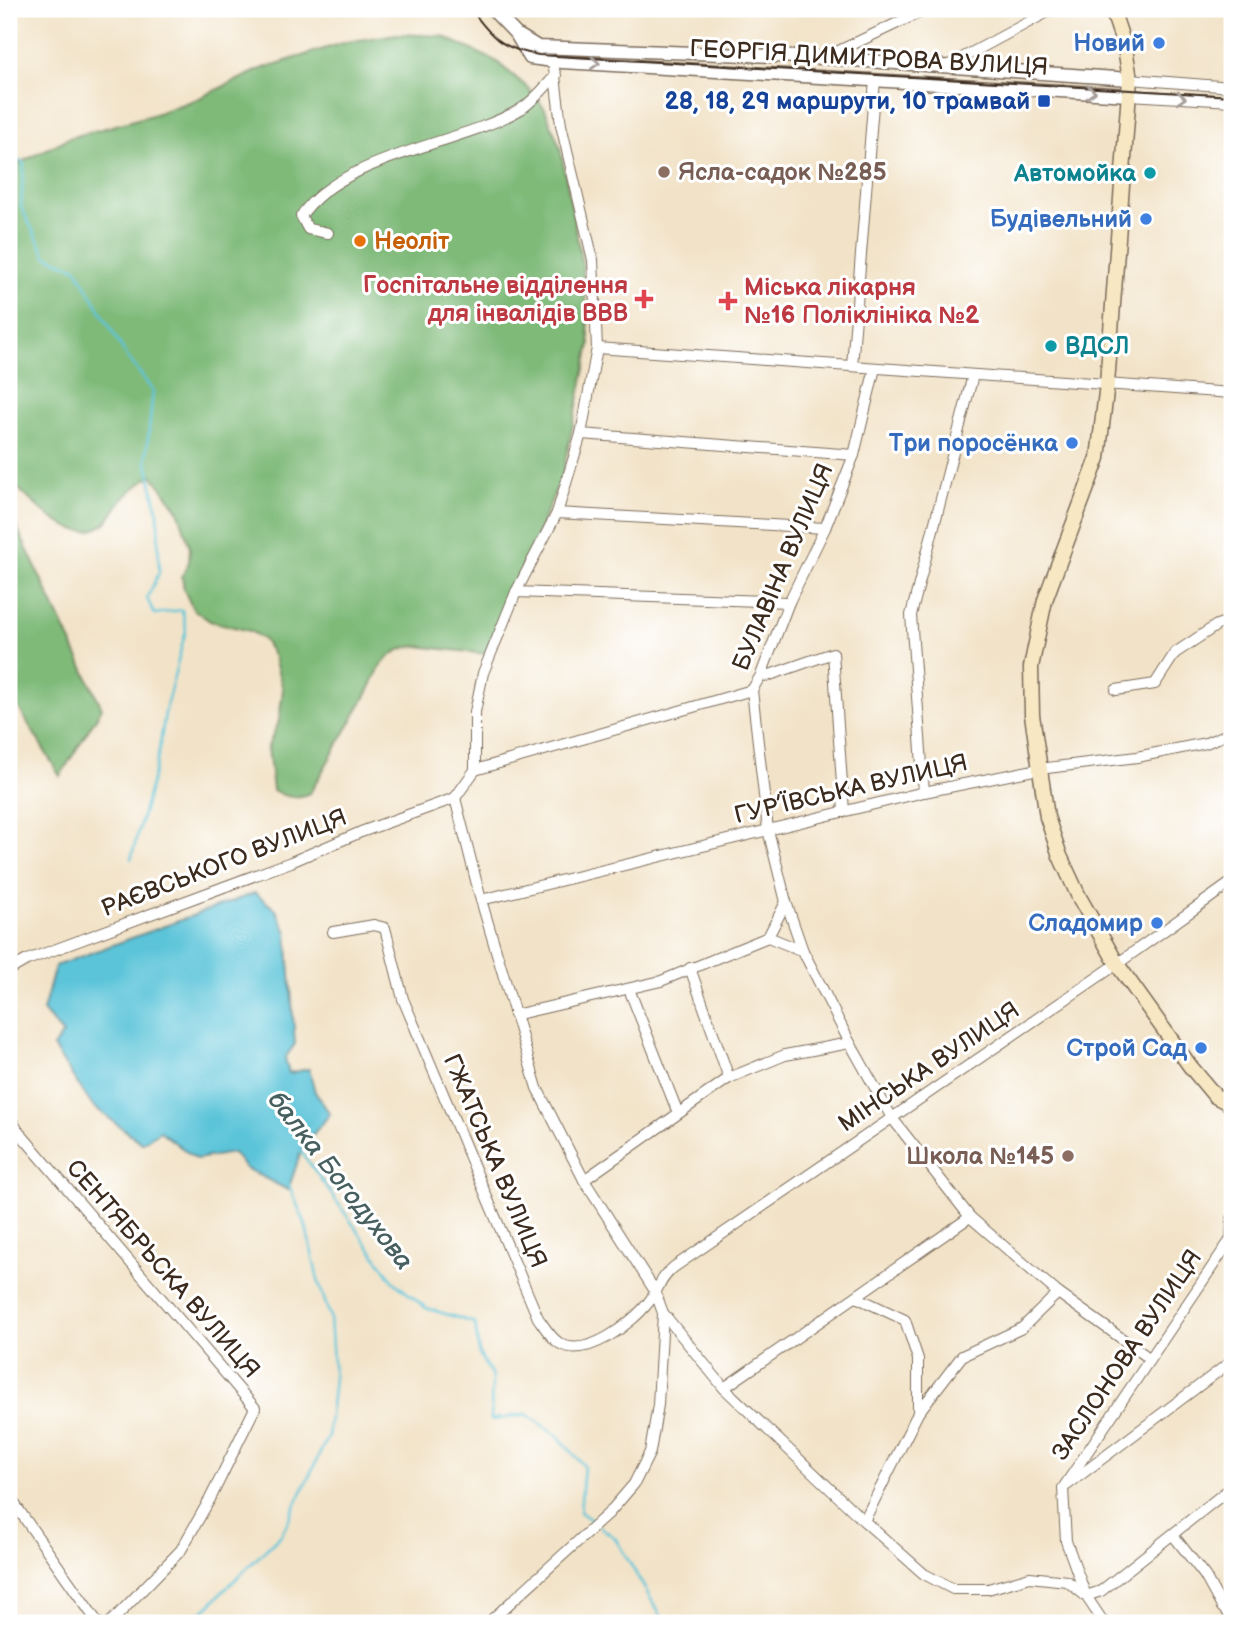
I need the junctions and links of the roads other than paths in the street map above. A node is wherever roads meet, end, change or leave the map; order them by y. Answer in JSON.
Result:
{"nodes":[{"id":1,"x":492,"y":9,"type":"edge"},
{"id":2,"x":927,"y":9,"type":"edge"},
{"id":3,"x":1053,"y":9,"type":"edge"},
{"id":4,"x":1112,"y":9,"type":"edge"},
{"id":5,"x":516,"y":34,"type":"junction"},
{"id":6,"x":824,"y":58,"type":"junction"},
{"id":7,"x":553,"y":60,"type":"junction"},
{"id":8,"x":949,"y":65,"type":"junction"},
{"id":9,"x":556,"y":75,"type":"junction"},
{"id":10,"x":1130,"y":79,"type":"junction"},
{"id":11,"x":875,"y":80,"type":"junction"},
{"id":12,"x":1232,"y":87,"type":"edge"},
{"id":13,"x":1129,"y":95,"type":"junction"},
{"id":14,"x":1232,"y":101,"type":"edge"},
{"id":15,"x":328,"y":233,"type":"dead end"},
{"id":16,"x":597,"y":348,"type":"junction"},
{"id":17,"x":852,"y":366,"type":"junction"},
{"id":18,"x":875,"y":368,"type":"junction"},
{"id":19,"x":973,"y":375,"type":"junction"},
{"id":20,"x":1107,"y":384,"type":"junction"},
{"id":21,"x":1232,"y":393,"type":"edge"},
{"id":22,"x":581,"y":434,"type":"junction"},
{"id":23,"x":854,"y":455,"type":"junction"},
{"id":24,"x":557,"y":513,"type":"junction"},
{"id":25,"x":825,"y":528,"type":"junction"},
{"id":26,"x":516,"y":593,"type":"junction"},
{"id":27,"x":789,"y":602,"type":"junction"},
{"id":28,"x":1232,"y":620,"type":"edge"},
{"id":29,"x":761,"y":674,"type":"junction"},
{"id":30,"x":752,"y":690,"type":"junction"},
{"id":31,"x":1116,"y":690,"type":"dead end"},
{"id":32,"x":1232,"y":732,"type":"edge"},
{"id":33,"x":1039,"y":769,"type":"junction"},
{"id":34,"x":475,"y":770,"type":"junction"},
{"id":35,"x":924,"y":792,"type":"junction"},
{"id":36,"x":455,"y":798,"type":"junction"},
{"id":37,"x":844,"y":812,"type":"junction"},
{"id":38,"x":768,"y":830,"type":"junction"},
{"id":39,"x":1232,"y":882,"type":"edge"},
{"id":40,"x":481,"y":900,"type":"junction"},
{"id":41,"x":786,"y":902,"type":"junction"},
{"id":42,"x":333,"y":932,"type":"dead end"},
{"id":43,"x":768,"y":937,"type":"junction"},
{"id":44,"x":803,"y":951,"type":"junction"},
{"id":45,"x":1117,"y":964,"type":"junction"},
{"id":46,"x":690,"y":968,"type":"junction"},
{"id":47,"x":9,"y":970,"type":"edge"},
{"id":48,"x":629,"y":989,"type":"junction"},
{"id":49,"x":514,"y":1015,"type":"junction"},
{"id":50,"x":850,"y":1043,"type":"junction"},
{"id":51,"x":729,"y":1079,"type":"junction"},
{"id":52,"x":1232,"y":1105,"type":"edge"},
{"id":53,"x":678,"y":1113,"type":"junction"},
{"id":54,"x":9,"y":1116,"type":"edge"},
{"id":55,"x":892,"y":1118,"type":"junction"},
{"id":56,"x":13,"y":1134,"type":"edge"},
{"id":57,"x":584,"y":1180,"type":"junction"},
{"id":58,"x":970,"y":1217,"type":"junction"},
{"id":59,"x":1232,"y":1219,"type":"edge"},
{"id":60,"x":655,"y":1291,"type":"junction"},
{"id":61,"x":1058,"y":1293,"type":"junction"},
{"id":62,"x":856,"y":1297,"type":"junction"},
{"id":63,"x":663,"y":1313,"type":"junction"},
{"id":64,"x":1149,"y":1358,"type":"junction"},
{"id":65,"x":1232,"y":1361,"type":"edge"},
{"id":66,"x":724,"y":1388,"type":"junction"},
{"id":67,"x":918,"y":1413,"type":"junction"},
{"id":68,"x":1232,"y":1487,"type":"edge"},
{"id":69,"x":1063,"y":1488,"type":"junction"},
{"id":70,"x":9,"y":1496,"type":"edge"},
{"id":71,"x":864,"y":1521,"type":"junction"},
{"id":72,"x":1173,"y":1535,"type":"junction"},
{"id":73,"x":1087,"y":1596,"type":"junction"},
{"id":74,"x":1232,"y":1618,"type":"edge"},
{"id":75,"x":98,"y":1623,"type":"edge"},
{"id":76,"x":110,"y":1623,"type":"edge"},
{"id":77,"x":488,"y":1623,"type":"edge"},
{"id":78,"x":1104,"y":1623,"type":"edge"}],
"edges":[{"from":1,"to":5,"type":"street","name":"ГЕОРГІЯ ДИМИТРОВА ВУЛИЦЯ"},
{"from":2,"to":6,"type":"street"},
{"from":3,"to":8,"type":"street"},
{"from":4,"to":10,"type":"main road"},
{"from":5,"to":6,"type":"street","name":"ГЕОРГІЯ ДИМИТРОВА ВУЛИЦЯ"},
{"from":5,"to":7,"type":"street","name":"ГЕОРГІЯ ДИМИТРОВА ВУЛИЦЯ"},
{"from":6,"to":8,"type":"street","name":"ГЕОРГІЯ ДИМИТРОВА ВУЛИЦЯ"},
{"from":7,"to":9,"type":"street"},
{"from":7,"to":11,"type":"street","name":"ГЕОРГІЯ ДИМИТРОВА ВУЛИЦЯ","one_way":true},
{"from":8,"to":10,"type":"street","name":"ГЕОРГІЯ ДИМИТРОВА ВУЛИЦЯ"},
{"from":9,"to":15,"type":"street"},
{"from":9,"to":16,"type":"street"},
{"from":10,"to":12,"type":"street","name":"ГЕОРГІЯ ДИМИТРОВА ВУЛИЦЯ"},
{"from":10,"to":13,"type":"main road"},
{"from":11,"to":13,"type":"street","name":"ГЕОРГІЯ ДИМИТРОВА ВУЛИЦЯ","one_way":true},
{"from":11,"to":17,"type":"street"},
{"from":13,"to":14,"type":"street","name":"ГЕОРГІЯ ДИМИТРОВА ВУЛИЦЯ","one_way":true},
{"from":13,"to":20,"type":"main road"},
{"from":16,"to":17,"type":"street"},
{"from":16,"to":22,"type":"street"},
{"from":17,"to":18,"type":"street"},
{"from":18,"to":19,"type":"street"},
{"from":18,"to":23,"type":"street","name":"БУЛАВІНА ВУЛИЦЯ"},
{"from":19,"to":20,"type":"street"},
{"from":19,"to":35,"type":"street"},
{"from":20,"to":21,"type":"street"},
{"from":20,"to":33,"type":"main road"},
{"from":22,"to":23,"type":"street"},
{"from":22,"to":24,"type":"street"},
{"from":23,"to":25,"type":"street","name":"БУЛАВІНА ВУЛИЦЯ"},
{"from":24,"to":25,"type":"street"},
{"from":24,"to":26,"type":"street"},
{"from":25,"to":27,"type":"street","name":"БУЛАВІНА ВУЛИЦЯ"},
{"from":26,"to":27,"type":"street"},
{"from":26,"to":34,"type":"street"},
{"from":27,"to":29,"type":"street","name":"БУЛАВІНА ВУЛИЦЯ"},
{"from":28,"to":31,"type":"street"},
{"from":29,"to":30,"type":"street","name":"БУЛАВІНА ВУЛИЦЯ"},
{"from":29,"to":37,"type":"street"},
{"from":30,"to":34,"type":"street"},
{"from":30,"to":38,"type":"street","name":"БУЛАВІНА ВУЛИЦЯ"},
{"from":32,"to":33,"type":"street","name":"ГУР’ЇВСЬКА ВУЛИЦЯ"},
{"from":33,"to":35,"type":"street","name":"ГУР’ЇВСЬКА ВУЛИЦЯ"},
{"from":33,"to":45,"type":"main road"},
{"from":34,"to":36,"type":"street"},
{"from":35,"to":37,"type":"street","name":"ГУР’ЇВСЬКА ВУЛИЦЯ"},
{"from":36,"to":40,"type":"street"},
{"from":36,"to":47,"type":"street","name":"РАЄВСЬКОГО ВУЛИЦЯ"},
{"from":37,"to":38,"type":"street","name":"ГУР’ЇВСЬКА ВУЛИЦЯ"},
{"from":38,"to":40,"type":"street","name":"ГУР’ЇВСЬКА ВУЛИЦЯ"},
{"from":38,"to":41,"type":"street","name":"БУЛАВІНА ВУЛИЦЯ"},
{"from":39,"to":45,"type":"street","name":"МІНСЬКА ВУЛИЦЯ"},
{"from":40,"to":49,"type":"street"},
{"from":41,"to":43,"type":"street"},
{"from":41,"to":44,"type":"street","name":"БУЛАВІНА ВУЛИЦЯ"},
{"from":42,"to":60,"type":"street","name":"ГЖАТСЬКА ВУЛИЦЯ"},
{"from":43,"to":44,"type":"street"},
{"from":43,"to":46,"type":"street"},
{"from":44,"to":50,"type":"street","name":"БУЛАВІНА ВУЛИЦЯ"},
{"from":45,"to":52,"type":"main road"},
{"from":45,"to":55,"type":"street","name":"МІНСЬКА ВУЛИЦЯ"},
{"from":46,"to":48,"type":"street"},
{"from":46,"to":51,"type":"street"},
{"from":48,"to":49,"type":"street"},
{"from":48,"to":53,"type":"street"},
{"from":49,"to":57,"type":"street"},
{"from":50,"to":51,"type":"street"},
{"from":50,"to":55,"type":"street","name":"БУЛАВІНА ВУЛИЦЯ"},
{"from":51,"to":53,"type":"street"},
{"from":53,"to":57,"type":"street"},
{"from":54,"to":56,"type":"street","name":"СЕНТЯБРЬСКА ВУЛИЦЯ"},
{"from":55,"to":58,"type":"street","name":"БУЛАВІНА ВУЛИЦЯ"},
{"from":55,"to":60,"type":"street","name":"МІНСЬКА ВУЛИЦЯ"},
{"from":56,"to":76,"type":"street","name":"СЕНТЯБРЬСКА ВУЛИЦЯ"},
{"from":57,"to":60,"type":"street"},
{"from":58,"to":61,"type":"street","name":"БУЛАВІНА ВУЛИЦЯ"},
{"from":58,"to":62,"type":"street"},
{"from":59,"to":64,"type":"street","name":"ЗАСЛОНОВА ВУЛИЦЯ"},
{"from":60,"to":63,"type":"street"},
{"from":61,"to":64,"type":"street","name":"БУЛАВІНА ВУЛИЦЯ"},
{"from":61,"to":67,"type":"street"},
{"from":62,"to":66,"type":"street"},
{"from":62,"to":67,"type":"street"},
{"from":63,"to":66,"type":"street"},
{"from":63,"to":77,"type":"street"},
{"from":64,"to":69,"type":"street","name":"ЗАСЛОНОВА ВУЛИЦЯ"},
{"from":65,"to":69,"type":"street"},
{"from":66,"to":71,"type":"street"},
{"from":67,"to":71,"type":"street"},
{"from":68,"to":72,"type":"street"},
{"from":69,"to":73,"type":"street","name":"ЗАСЛОНОВА ВУЛИЦЯ"},
{"from":70,"to":75,"type":"street"},
{"from":71,"to":73,"type":"street"},
{"from":72,"to":73,"type":"street"},
{"from":72,"to":74,"type":"street"},
{"from":73,"to":78,"type":"street","name":"ЗАСЛОНОВА ВУЛИЦЯ"}]}
